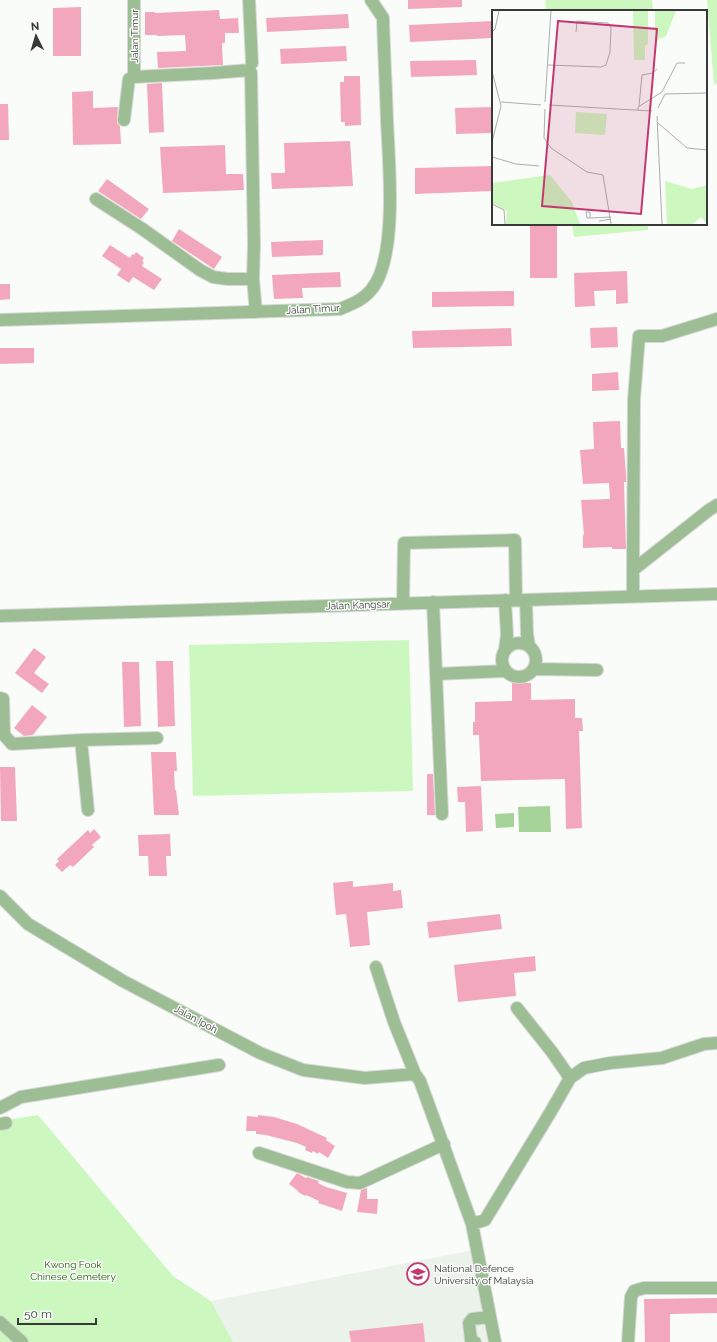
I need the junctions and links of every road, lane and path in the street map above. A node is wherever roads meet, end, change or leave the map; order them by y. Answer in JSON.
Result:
{"nodes":[{"id":1,"x":134,"y":0,"type":"edge"},
{"id":2,"x":249,"y":0,"type":"edge"},
{"id":3,"x":371,"y":0,"type":"edge"},
{"id":4,"x":252,"y":63,"type":"dead end"},
{"id":5,"x":134,"y":72,"type":"dead end"},
{"id":6,"x":124,"y":120,"type":"dead end"},
{"id":7,"x":96,"y":198,"type":"dead end"},
{"id":8,"x":253,"y":279,"type":"junction"},
{"id":9,"x":256,"y":312,"type":"junction"},
{"id":10,"x":717,"y":319,"type":"edge"},
{"id":11,"x":0,"y":320,"type":"edge"},
{"id":12,"x":717,"y":505,"type":"edge"},
{"id":13,"x":633,"y":570,"type":"junction"},
{"id":14,"x":717,"y":594,"type":"edge"},
{"id":15,"x":633,"y":596,"type":"junction"},
{"id":16,"x":515,"y":600,"type":"junction"},
{"id":17,"x":433,"y":602,"type":"junction"},
{"id":18,"x":404,"y":603,"type":"junction"},
{"id":19,"x":0,"y":616,"type":"edge"},
{"id":20,"x":529,"y":646,"type":"junction"},
{"id":21,"x":505,"y":649,"type":"junction"},
{"id":22,"x":534,"y":669,"type":"junction"},
{"id":23,"x":597,"y":670,"type":"dead end"},
{"id":24,"x":505,"y":671,"type":"junction"},
{"id":25,"x":436,"y":674,"type":"junction"},
{"id":26,"x":0,"y":698,"type":"edge"},
{"id":27,"x":157,"y":738,"type":"dead end"},
{"id":28,"x":80,"y":740,"type":"junction"},
{"id":29,"x":88,"y":810,"type":"dead end"},
{"id":30,"x":442,"y":814,"type":"dead end"},
{"id":31,"x":0,"y":896,"type":"edge"},
{"id":32,"x":376,"y":967,"type":"dead end"},
{"id":33,"x":516,"y":1008,"type":"dead end"},
{"id":34,"x":717,"y":1043,"type":"edge"},
{"id":35,"x":219,"y":1065,"type":"dead end"},
{"id":36,"x":415,"y":1074,"type":"junction"},
{"id":37,"x":570,"y":1078,"type":"junction"},
{"id":38,"x":0,"y":1108,"type":"edge"},
{"id":39,"x":444,"y":1144,"type":"junction"},
{"id":40,"x":259,"y":1153,"type":"dead end"},
{"id":41,"x":472,"y":1224,"type":"junction"},
{"id":42,"x":717,"y":1288,"type":"edge"},
{"id":43,"x":490,"y":1317,"type":"junction"},
{"id":44,"x":0,"y":1322,"type":"edge"},
{"id":45,"x":495,"y":1341,"type":"edge"},
{"id":46,"x":22,"y":1342,"type":"edge"},
{"id":47,"x":476,"y":1342,"type":"edge"},
{"id":48,"x":628,"y":1342,"type":"edge"}],
"edges":[{"from":1,"to":5,"type":"street","name":"Jalan Timur"},
{"from":2,"to":4,"type":"street"},
{"from":3,"to":9,"type":"street","name":"Jalan Timur"},
{"from":6,"to":8,"type":"street"},
{"from":7,"to":8,"type":"street"},
{"from":8,"to":9,"type":"street"},
{"from":9,"to":11,"type":"street","name":"Jalan Timur"},
{"from":10,"to":13,"type":"street"},
{"from":12,"to":13,"type":"street"},
{"from":13,"to":15,"type":"street"},
{"from":14,"to":15,"type":"street","name":"Jalan Kangsar"},
{"from":15,"to":16,"type":"street","name":"Jalan Kangsar"},
{"from":16,"to":17,"type":"street","name":"Jalan Kangsar"},
{"from":16,"to":18,"type":"street"},
{"from":16,"to":20,"type":"street"},
{"from":16,"to":21,"type":"street"},
{"from":17,"to":18,"type":"street","name":"Jalan Kangsar"},
{"from":17,"to":25,"type":"street"},
{"from":18,"to":19,"type":"street","name":"Jalan Kangsar"},
{"from":20,"to":21,"type":"street"},
{"from":20,"to":22,"type":"street"},
{"from":21,"to":24,"type":"street"},
{"from":22,"to":23,"type":"street"},
{"from":22,"to":24,"type":"street"},
{"from":24,"to":25,"type":"street"},
{"from":25,"to":30,"type":"street"},
{"from":26,"to":28,"type":"street"},
{"from":27,"to":28,"type":"street"},
{"from":28,"to":29,"type":"street"},
{"from":31,"to":36,"type":"street","name":"Jalan Ipoh"},
{"from":32,"to":36,"type":"street"},
{"from":33,"to":37,"type":"street"},
{"from":34,"to":37,"type":"street"},
{"from":35,"to":38,"type":"street"},
{"from":36,"to":39,"type":"street"},
{"from":37,"to":41,"type":"street"},
{"from":39,"to":40,"type":"street"},
{"from":39,"to":41,"type":"street"},
{"from":41,"to":43,"type":"street"},
{"from":42,"to":48,"type":"street"},
{"from":43,"to":45,"type":"street"},
{"from":43,"to":47,"type":"street"},
{"from":44,"to":46,"type":"street"},
{"from":45,"to":47,"type":"street"}]}
